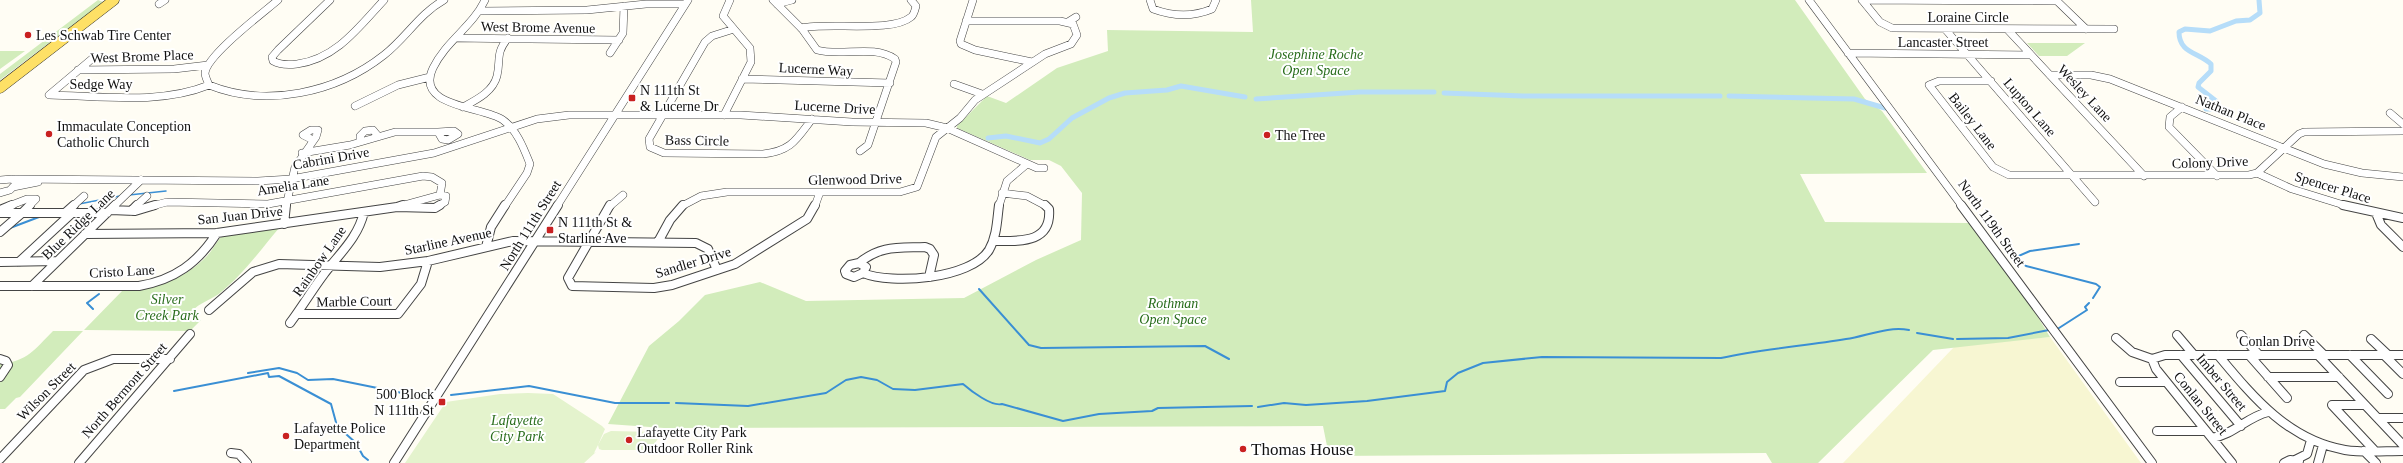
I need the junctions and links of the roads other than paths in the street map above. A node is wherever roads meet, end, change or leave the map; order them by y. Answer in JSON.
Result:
{"nodes":[{"id":1,"x":114,"y":0,"type":"edge"},
{"id":2,"x":278,"y":0,"type":"edge"},
{"id":3,"x":330,"y":0,"type":"edge"},
{"id":4,"x":384,"y":0,"type":"edge"},
{"id":5,"x":444,"y":0,"type":"edge"},
{"id":6,"x":485,"y":0,"type":"edge"},
{"id":7,"x":730,"y":0,"type":"edge"},
{"id":8,"x":792,"y":0,"type":"edge"},
{"id":9,"x":911,"y":0,"type":"edge"},
{"id":10,"x":973,"y":0,"type":"edge"},
{"id":11,"x":1150,"y":0,"type":"edge"},
{"id":12,"x":1216,"y":0,"type":"edge"},
{"id":13,"x":1809,"y":0,"type":"edge"},
{"id":14,"x":1862,"y":0,"type":"edge"},
{"id":15,"x":2057,"y":0,"type":"edge"},
{"id":16,"x":686,"y":2,"type":"edge"},
{"id":17,"x":775,"y":2,"type":"edge"},
{"id":18,"x":624,"y":6,"type":"junction"},
{"id":19,"x":480,"y":11,"type":"junction"},
{"id":20,"x":1076,"y":17,"type":"dead end"},
{"id":21,"x":966,"y":21,"type":"junction"},
{"id":22,"x":1068,"y":22,"type":"junction"},
{"id":23,"x":801,"y":28,"type":"junction"},
{"id":24,"x":1945,"y":28,"type":"junction"},
{"id":25,"x":2007,"y":28,"type":"junction"},
{"id":26,"x":2114,"y":28,"type":"dead end"},
{"id":27,"x":734,"y":29,"type":"junction"},
{"id":28,"x":2086,"y":29,"type":"junction"},
{"id":29,"x":456,"y":38,"type":"junction"},
{"id":30,"x":508,"y":38,"type":"junction"},
{"id":31,"x":618,"y":40,"type":"junction"},
{"id":32,"x":610,"y":53,"type":"dead end"},
{"id":33,"x":1852,"y":53,"type":"junction"},
{"id":34,"x":1966,"y":53,"type":"junction"},
{"id":35,"x":2029,"y":53,"type":"junction"},
{"id":36,"x":93,"y":58,"type":"dead end"},
{"id":37,"x":1032,"y":62,"type":"junction"},
{"id":38,"x":208,"y":65,"type":"junction"},
{"id":39,"x":78,"y":70,"type":"junction"},
{"id":40,"x":2050,"y":75,"type":"junction"},
{"id":41,"x":430,"y":77,"type":"junction"},
{"id":42,"x":742,"y":79,"type":"junction"},
{"id":43,"x":1991,"y":82,"type":"junction"},
{"id":44,"x":890,"y":84,"type":"junction"},
{"id":45,"x":954,"y":84,"type":"dead end"},
{"id":46,"x":210,"y":85,"type":"junction"},
{"id":47,"x":0,"y":88,"type":"edge"},
{"id":48,"x":982,"y":94,"type":"junction"},
{"id":49,"x":355,"y":106,"type":"dead end"},
{"id":50,"x":463,"y":107,"type":"junction"},
{"id":51,"x":2182,"y":107,"type":"junction"},
{"id":52,"x":2390,"y":113,"type":"dead end"},
{"id":53,"x":615,"y":115,"type":"junction"},
{"id":54,"x":662,"y":115,"type":"junction"},
{"id":55,"x":724,"y":115,"type":"junction"},
{"id":56,"x":812,"y":120,"type":"junction"},
{"id":57,"x":876,"y":122,"type":"junction"},
{"id":58,"x":2403,"y":124,"type":"edge"},
{"id":59,"x":510,"y":128,"type":"junction"},
{"id":60,"x":947,"y":128,"type":"junction"},
{"id":61,"x":2403,"y":131,"type":"edge"},
{"id":62,"x":438,"y":132,"type":"dead end"},
{"id":63,"x":313,"y":140,"type":"dead end"},
{"id":64,"x":2284,"y":148,"type":"junction"},
{"id":65,"x":860,"y":151,"type":"dead end"},
{"id":66,"x":302,"y":153,"type":"junction"},
{"id":67,"x":1027,"y":164,"type":"junction"},
{"id":68,"x":1044,"y":168,"type":"dead end"},
{"id":69,"x":2001,"y":173,"type":"joint"},
{"id":70,"x":2257,"y":173,"type":"junction"},
{"id":71,"x":2073,"y":176,"type":"junction"},
{"id":72,"x":2144,"y":176,"type":"junction"},
{"id":73,"x":2217,"y":176,"type":"junction"},
{"id":74,"x":2401,"y":178,"type":"edge"},
{"id":75,"x":291,"y":179,"type":"junction"},
{"id":76,"x":0,"y":180,"type":"edge"},
{"id":77,"x":141,"y":180,"type":"junction"},
{"id":78,"x":14,"y":183,"type":"junction"},
{"id":79,"x":820,"y":192,"type":"junction"},
{"id":80,"x":1002,"y":193,"type":"junction"},
{"id":81,"x":0,"y":194,"type":"edge"},
{"id":82,"x":440,"y":194,"type":"junction"},
{"id":83,"x":623,"y":195,"type":"dead end"},
{"id":84,"x":84,"y":196,"type":"dead end"},
{"id":85,"x":147,"y":196,"type":"dead end"},
{"id":86,"x":287,"y":202,"type":"junction"},
{"id":87,"x":2095,"y":202,"type":"dead end"},
{"id":88,"x":397,"y":207,"type":"junction"},
{"id":89,"x":0,"y":211,"type":"edge"},
{"id":90,"x":131,"y":211,"type":"junction"},
{"id":91,"x":109,"y":212,"type":"junction"},
{"id":92,"x":364,"y":212,"type":"junction"},
{"id":93,"x":22,"y":213,"type":"junction"},
{"id":94,"x":69,"y":213,"type":"junction"},
{"id":95,"x":2376,"y":213,"type":"junction"},
{"id":96,"x":2403,"y":218,"type":"edge"},
{"id":97,"x":284,"y":224,"type":"junction"},
{"id":98,"x":0,"y":232,"type":"edge"},
{"id":99,"x":217,"y":233,"type":"junction"},
{"id":100,"x":85,"y":234,"type":"junction"},
{"id":101,"x":536,"y":241,"type":"junction"},
{"id":102,"x":993,"y":241,"type":"junction"},
{"id":103,"x":590,"y":242,"type":"junction"},
{"id":104,"x":658,"y":242,"type":"junction"},
{"id":105,"x":486,"y":247,"type":"junction"},
{"id":106,"x":2403,"y":247,"type":"edge"},
{"id":107,"x":0,"y":262,"type":"edge"},
{"id":108,"x":18,"y":262,"type":"junction"},
{"id":109,"x":57,"y":262,"type":"junction"},
{"id":110,"x":428,"y":262,"type":"junction"},
{"id":111,"x":859,"y":263,"type":"junction"},
{"id":112,"x":330,"y":267,"type":"junction"},
{"id":113,"x":717,"y":270,"type":"junction"},
{"id":114,"x":863,"y":273,"type":"junction"},
{"id":115,"x":929,"y":277,"type":"junction"},
{"id":116,"x":0,"y":286,"type":"edge"},
{"id":117,"x":32,"y":286,"type":"junction"},
{"id":118,"x":209,"y":310,"type":"dead end"},
{"id":119,"x":297,"y":314,"type":"junction"},
{"id":120,"x":290,"y":323,"type":"dead end"},
{"id":121,"x":190,"y":334,"type":"dead end"},
{"id":122,"x":2177,"y":335,"type":"dead end"},
{"id":123,"x":2241,"y":335,"type":"dead end"},
{"id":124,"x":2304,"y":335,"type":"dead end"},
{"id":125,"x":2116,"y":338,"type":"dead end"},
{"id":126,"x":2371,"y":339,"type":"dead end"},
{"id":127,"x":2181,"y":355,"type":"junction"},
{"id":128,"x":2194,"y":355,"type":"junction"},
{"id":129,"x":2218,"y":355,"type":"junction"},
{"id":130,"x":2249,"y":355,"type":"junction"},
{"id":131,"x":2259,"y":355,"type":"junction"},
{"id":132,"x":2321,"y":355,"type":"junction"},
{"id":133,"x":2350,"y":355,"type":"junction"},
{"id":134,"x":2386,"y":355,"type":"junction"},
{"id":135,"x":2403,"y":355,"type":"edge"},
{"id":136,"x":0,"y":359,"type":"edge"},
{"id":137,"x":170,"y":359,"type":"junction"},
{"id":138,"x":2152,"y":359,"type":"junction"},
{"id":139,"x":2403,"y":374,"type":"edge"},
{"id":140,"x":2268,"y":377,"type":"junction"},
{"id":141,"x":2339,"y":377,"type":"junction"},
{"id":142,"x":0,"y":378,"type":"edge"},
{"id":143,"x":2120,"y":382,"type":"dead end"},
{"id":144,"x":2166,"y":382,"type":"junction"},
{"id":145,"x":2388,"y":394,"type":"dead end"},
{"id":146,"x":2287,"y":398,"type":"dead end"},
{"id":147,"x":2365,"y":405,"type":"junction"},
{"id":148,"x":2268,"y":412,"type":"junction"},
{"id":149,"x":2378,"y":418,"type":"junction"},
{"id":150,"x":2403,"y":418,"type":"edge"},
{"id":151,"x":2241,"y":426,"type":"junction"},
{"id":152,"x":2158,"y":431,"type":"dead end"},
{"id":153,"x":2209,"y":435,"type":"junction"},
{"id":154,"x":2311,"y":440,"type":"junction"},
{"id":155,"x":2323,"y":445,"type":"junction"},
{"id":156,"x":2403,"y":445,"type":"edge"},
{"id":157,"x":2364,"y":451,"type":"junction"},
{"id":158,"x":2375,"y":451,"type":"junction"},
{"id":159,"x":2403,"y":451,"type":"edge"},
{"id":160,"x":231,"y":453,"type":"dead end"},
{"id":161,"x":0,"y":459,"type":"edge"},
{"id":162,"x":2295,"y":460,"type":"junction"},
{"id":163,"x":79,"y":463,"type":"edge"},
{"id":164,"x":247,"y":463,"type":"edge"},
{"id":165,"x":394,"y":463,"type":"edge"},
{"id":166,"x":2152,"y":463,"type":"edge"},
{"id":167,"x":2232,"y":463,"type":"edge"},
{"id":168,"x":2284,"y":463,"type":"edge"},
{"id":169,"x":2306,"y":463,"type":"edge"},
{"id":170,"x":2318,"y":463,"type":"edge"},
{"id":171,"x":2376,"y":463,"type":"edge"}],
"edges":[{"from":1,"to":47,"type":"main road"},
{"from":2,"to":38,"type":"street"},
{"from":3,"to":4,"type":"street"},
{"from":5,"to":46,"type":"street"},
{"from":6,"to":19,"type":"street"},
{"from":7,"to":27,"type":"street"},
{"from":8,"to":17,"type":"street"},
{"from":9,"to":23,"type":"street"},
{"from":10,"to":21,"type":"street"},
{"from":11,"to":12,"type":"street"},
{"from":13,"to":33,"type":"street","name":"North 119th Street"},
{"from":14,"to":15,"type":"street"},
{"from":14,"to":24,"type":"street","name":"Loraine Circle"},
{"from":15,"to":28,"type":"street"},
{"from":16,"to":18,"type":"street"},
{"from":16,"to":53,"type":"street","name":"North 111th Street"},
{"from":17,"to":23,"type":"street"},
{"from":18,"to":19,"type":"street"},
{"from":18,"to":31,"type":"street"},
{"from":19,"to":29,"type":"street"},
{"from":20,"to":22,"type":"street"},
{"from":21,"to":22,"type":"street"},
{"from":21,"to":37,"type":"street"},
{"from":22,"to":37,"type":"street","name":"Glenwood Drive"},
{"from":23,"to":44,"type":"street"},
{"from":24,"to":25,"type":"street","name":"Loraine Circle"},
{"from":24,"to":34,"type":"street","name":"Lupton Lane"},
{"from":25,"to":28,"type":"street","name":"Loraine Circle"},
{"from":25,"to":35,"type":"street","name":"Wesley Lane"},
{"from":26,"to":28,"type":"street","name":"Loraine Circle"},
{"from":27,"to":42,"type":"street"},
{"from":27,"to":54,"type":"street","name":"Bass Circle"},
{"from":29,"to":30,"type":"street","name":"West Brome Avenue"},
{"from":29,"to":41,"type":"street"},
{"from":30,"to":31,"type":"street","name":"West Brome Avenue"},
{"from":30,"to":50,"type":"street"},
{"from":31,"to":32,"type":"street"},
{"from":33,"to":34,"type":"street","name":"Lancaster Street"},
{"from":33,"to":166,"type":"street","name":"North 119th Street"},
{"from":34,"to":35,"type":"street","name":"Lancaster Street"},
{"from":34,"to":43,"type":"street","name":"Lupton Lane"},
{"from":35,"to":40,"type":"street","name":"Wesley Lane"},
{"from":36,"to":39,"type":"street","name":"Sedge Way"},
{"from":37,"to":48,"type":"street","name":"Glenwood Drive"},
{"from":38,"to":39,"type":"street","name":"West Brome Place"},
{"from":38,"to":46,"type":"street"},
{"from":39,"to":46,"type":"street","name":"Sedge Way"},
{"from":40,"to":51,"type":"street","name":"Nathan Place"},
{"from":40,"to":72,"type":"street","name":"Wesley Lane"},
{"from":41,"to":49,"type":"street"},
{"from":41,"to":50,"type":"street"},
{"from":42,"to":44,"type":"street","name":"Lucerne Way"},
{"from":42,"to":55,"type":"street"},
{"from":43,"to":69,"type":"street","name":"Bailey Lane"},
{"from":43,"to":71,"type":"street","name":"Lupton Lane"},
{"from":44,"to":57,"type":"street"},
{"from":45,"to":48,"type":"street"},
{"from":48,"to":60,"type":"street","name":"Glenwood Drive"},
{"from":50,"to":59,"type":"street"},
{"from":51,"to":64,"type":"street","name":"Nathan Place"},
{"from":51,"to":73,"type":"street"},
{"from":52,"to":58,"type":"street"},
{"from":53,"to":54,"type":"street","name":"Lucerne Drive"},
{"from":53,"to":59,"type":"street","name":"Cabrini Drive"},
{"from":53,"to":101,"type":"street","name":"North 111th Street"},
{"from":54,"to":55,"type":"street","name":"Lucerne Drive"},
{"from":54,"to":56,"type":"street","name":"Bass Circle"},
{"from":55,"to":56,"type":"street","name":"Lucerne Drive"},
{"from":56,"to":57,"type":"street","name":"Lucerne Drive"},
{"from":57,"to":60,"type":"street","name":"Lucerne Drive"},
{"from":57,"to":65,"type":"street"},
{"from":59,"to":75,"type":"street","name":"Cabrini Drive"},
{"from":59,"to":105,"type":"street"},
{"from":60,"to":67,"type":"street","name":"Lucerne Drive"},
{"from":60,"to":79,"type":"street","name":"Glenwood Drive"},
{"from":61,"to":64,"type":"street","name":"Colony Drive"},
{"from":62,"to":66,"type":"street"},
{"from":63,"to":66,"type":"street"},
{"from":64,"to":70,"type":"street","name":"Colony Drive"},
{"from":64,"to":74,"type":"street","name":"Nathan Place"},
{"from":66,"to":75,"type":"street"},
{"from":67,"to":68,"type":"street","name":"Lucerne Drive"},
{"from":67,"to":80,"type":"street"},
{"from":69,"to":71,"type":"street","name":"Colony Drive"},
{"from":70,"to":73,"type":"street","name":"Colony Drive"},
{"from":70,"to":95,"type":"street","name":"Spencer Place"},
{"from":71,"to":72,"type":"street","name":"Colony Drive"},
{"from":71,"to":87,"type":"street","name":"Lupton Lane"},
{"from":72,"to":73,"type":"street","name":"Colony Drive"},
{"from":75,"to":77,"type":"street","name":"Cabrini Drive"},
{"from":75,"to":86,"type":"street"},
{"from":76,"to":78,"type":"street"},
{"from":77,"to":78,"type":"street","name":"Cabrini Drive"},
{"from":77,"to":91,"type":"street","name":"Blue Ridge Lane"},
{"from":78,"to":81,"type":"street"},
{"from":79,"to":104,"type":"street","name":"Glenwood Drive"},
{"from":79,"to":113,"type":"street","name":"Sandler Drive"},
{"from":80,"to":102,"type":"street"},
{"from":80,"to":102,"type":"street"},
{"from":82,"to":86,"type":"street","name":"Amelia Lane"},
{"from":82,"to":88,"type":"street","name":"San Juan Drive"},
{"from":82,"to":88,"type":"street","name":"San Juan Drive"},
{"from":83,"to":103,"type":"street"},
{"from":84,"to":94,"type":"street"},
{"from":85,"to":90,"type":"street"},
{"from":86,"to":90,"type":"street","name":"Amelia Lane"},
{"from":86,"to":97,"type":"street"},
{"from":88,"to":92,"type":"street","name":"San Juan Drive"},
{"from":89,"to":93,"type":"street","name":"Amelia Lane"},
{"from":89,"to":93,"type":"street"},
{"from":90,"to":91,"type":"street","name":"Amelia Lane"},
{"from":91,"to":94,"type":"street","name":"Amelia Lane"},
{"from":91,"to":100,"type":"street","name":"Blue Ridge Lane"},
{"from":92,"to":97,"type":"street","name":"San Juan Drive"},
{"from":92,"to":112,"type":"street","name":"Rainbow Lane"},
{"from":93,"to":94,"type":"street","name":"Amelia Lane"},
{"from":93,"to":98,"type":"street"},
{"from":94,"to":108,"type":"street"},
{"from":95,"to":96,"type":"street","name":"Spencer Place"},
{"from":95,"to":106,"type":"street"},
{"from":97,"to":99,"type":"street","name":"San Juan Drive"},
{"from":99,"to":100,"type":"street","name":"San Juan Drive"},
{"from":99,"to":117,"type":"street","name":"Cristo Lane"},
{"from":100,"to":109,"type":"street","name":"Blue Ridge Lane"},
{"from":101,"to":103,"type":"street","name":"Starline Avenue"},
{"from":101,"to":105,"type":"street","name":"Starline Avenue"},
{"from":101,"to":165,"type":"street","name":"North 111th Street"},
{"from":102,"to":115,"type":"street"},
{"from":103,"to":104,"type":"street","name":"Starline Avenue"},
{"from":103,"to":113,"type":"street","name":"Sandler Drive"},
{"from":104,"to":113,"type":"street","name":"Starline Avenue"},
{"from":105,"to":110,"type":"street","name":"Starline Avenue"},
{"from":107,"to":108,"type":"street"},
{"from":108,"to":109,"type":"street"},
{"from":109,"to":117,"type":"street","name":"Blue Ridge Lane"},
{"from":110,"to":112,"type":"street","name":"Starline Avenue"},
{"from":110,"to":119,"type":"street","name":"Marble Court"},
{"from":111,"to":114,"type":"street"},
{"from":111,"to":114,"type":"street"},
{"from":111,"to":115,"type":"street"},
{"from":112,"to":118,"type":"street","name":"Starline Avenue"},
{"from":112,"to":119,"type":"street","name":"Rainbow Lane"},
{"from":114,"to":115,"type":"street"},
{"from":116,"to":117,"type":"street"},
{"from":119,"to":120,"type":"street","name":"Rainbow Lane"},
{"from":121,"to":137,"type":"street","name":"North Bermont Street"},
{"from":122,"to":128,"type":"street"},
{"from":123,"to":131,"type":"street"},
{"from":124,"to":132,"type":"street"},
{"from":125,"to":138,"type":"street"},
{"from":126,"to":134,"type":"street"},
{"from":127,"to":128,"type":"street","name":"Conlan Drive"},
{"from":127,"to":138,"type":"street","name":"Conlan Drive"},
{"from":127,"to":151,"type":"street","name":"Imber Street"},
{"from":128,"to":129,"type":"street","name":"Conlan Drive"},
{"from":129,"to":130,"type":"street","name":"Conlan Drive"},
{"from":129,"to":148,"type":"street"},
{"from":130,"to":131,"type":"street","name":"Conlan Drive"},
{"from":130,"to":140,"type":"street"},
{"from":131,"to":132,"type":"street","name":"Conlan Drive"},
{"from":132,"to":133,"type":"street","name":"Conlan Drive"},
{"from":132,"to":141,"type":"street"},
{"from":133,"to":134,"type":"street","name":"Conlan Drive"},
{"from":133,"to":145,"type":"street"},
{"from":134,"to":135,"type":"street","name":"Conlan Drive"},
{"from":134,"to":139,"type":"street"},
{"from":136,"to":142,"type":"street"},
{"from":137,"to":161,"type":"street","name":"Wilson Street"},
{"from":137,"to":163,"type":"street","name":"North Bermont Street"},
{"from":138,"to":144,"type":"street","name":"Conlan Street"},
{"from":140,"to":141,"type":"street"},
{"from":140,"to":146,"type":"street"},
{"from":141,"to":147,"type":"street"},
{"from":143,"to":144,"type":"street"},
{"from":144,"to":153,"type":"street","name":"Conlan Street"},
{"from":147,"to":149,"type":"street"},
{"from":147,"to":158,"type":"street"},
{"from":148,"to":151,"type":"street"},
{"from":148,"to":154,"type":"street"},
{"from":149,"to":150,"type":"street"},
{"from":149,"to":156,"type":"street"},
{"from":151,"to":153,"type":"street"},
{"from":152,"to":153,"type":"street"},
{"from":153,"to":167,"type":"street","name":"Conlan Street"},
{"from":154,"to":155,"type":"street"},
{"from":154,"to":162,"type":"street"},
{"from":155,"to":157,"type":"street"},
{"from":155,"to":170,"type":"street"},
{"from":157,"to":158,"type":"street"},
{"from":157,"to":171,"type":"street"},
{"from":158,"to":159,"type":"street"},
{"from":160,"to":164,"type":"street"},
{"from":162,"to":168,"type":"street"},
{"from":162,"to":169,"type":"street"}]}
